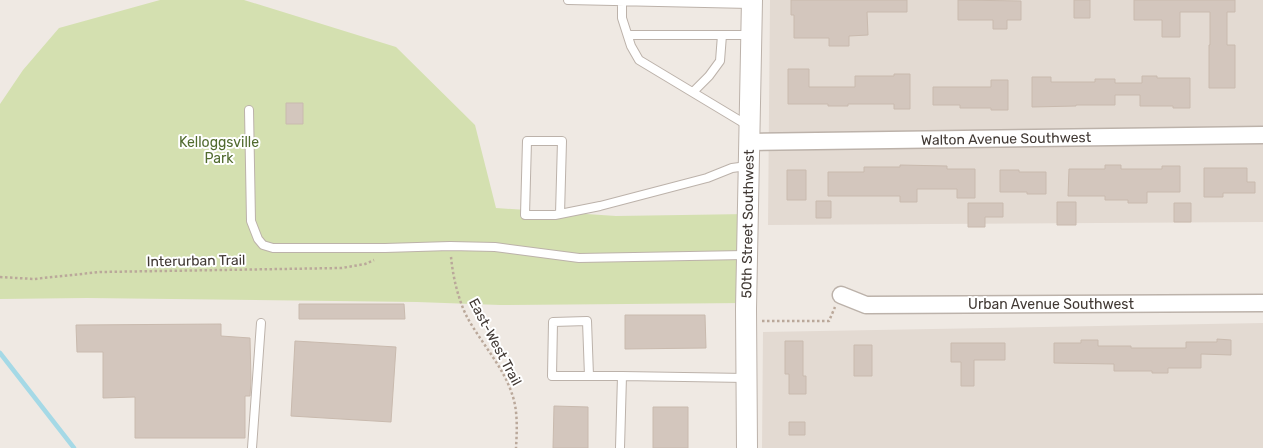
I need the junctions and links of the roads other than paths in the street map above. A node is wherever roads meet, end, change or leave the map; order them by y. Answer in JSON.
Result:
{"nodes":[{"id":1,"x":568,"y":0,"type":"edge"},
{"id":2,"x":616,"y":1,"type":"edge"},
{"id":3,"x":752,"y":2,"type":"edge"},
{"id":4,"x":628,"y":35,"type":"junction"},
{"id":5,"x":722,"y":35,"type":"junction"},
{"id":6,"x":752,"y":35,"type":"junction"},
{"id":7,"x":693,"y":92,"type":"junction"},
{"id":8,"x":249,"y":110,"type":"dead end"},
{"id":9,"x":750,"y":134,"type":"junction"},
{"id":10,"x":1263,"y":135,"type":"edge"},
{"id":11,"x":749,"y":166,"type":"junction"},
{"id":12,"x":560,"y":214,"type":"junction"},
{"id":13,"x":747,"y":255,"type":"junction"},
{"id":14,"x":841,"y":294,"type":"road end"},
{"id":15,"x":1263,"y":303,"type":"edge"},
{"id":16,"x":261,"y":323,"type":"dead end"},
{"id":17,"x":589,"y":376,"type":"junction"},
{"id":18,"x":622,"y":376,"type":"junction"},
{"id":19,"x":746,"y":378,"type":"junction"},
{"id":20,"x":252,"y":448,"type":"edge"},
{"id":21,"x":620,"y":448,"type":"edge"},
{"id":22,"x":747,"y":448,"type":"edge"}],
"edges":[{"from":1,"to":2,"type":"lane"},
{"from":2,"to":3,"type":"lane"},
{"from":2,"to":4,"type":"lane"},
{"from":3,"to":6,"type":"street","name":"50th Street Southwest"},
{"from":4,"to":5,"type":"lane"},
{"from":4,"to":7,"type":"lane"},
{"from":5,"to":6,"type":"lane"},
{"from":5,"to":7,"type":"lane"},
{"from":6,"to":9,"type":"street","name":"50th Street Southwest"},
{"from":7,"to":9,"type":"lane"},
{"from":8,"to":13,"type":"lane"},
{"from":9,"to":10,"type":"street","name":"Walton Avenue Southwest"},
{"from":9,"to":11,"type":"street","name":"50th Street Southwest"},
{"from":11,"to":12,"type":"lane"},
{"from":11,"to":13,"type":"street","name":"50th Street Southwest"},
{"from":12,"to":12,"type":"lane"},
{"from":13,"to":19,"type":"street","name":"50th Street Southwest"},
{"from":14,"to":15,"type":"street","name":"Urban Avenue Southwest"},
{"from":16,"to":20,"type":"lane"},
{"from":17,"to":17,"type":"lane"},
{"from":17,"to":18,"type":"lane"},
{"from":18,"to":19,"type":"lane"},
{"from":18,"to":21,"type":"lane"},
{"from":19,"to":22,"type":"street","name":"50th Street Southwest"}]}
